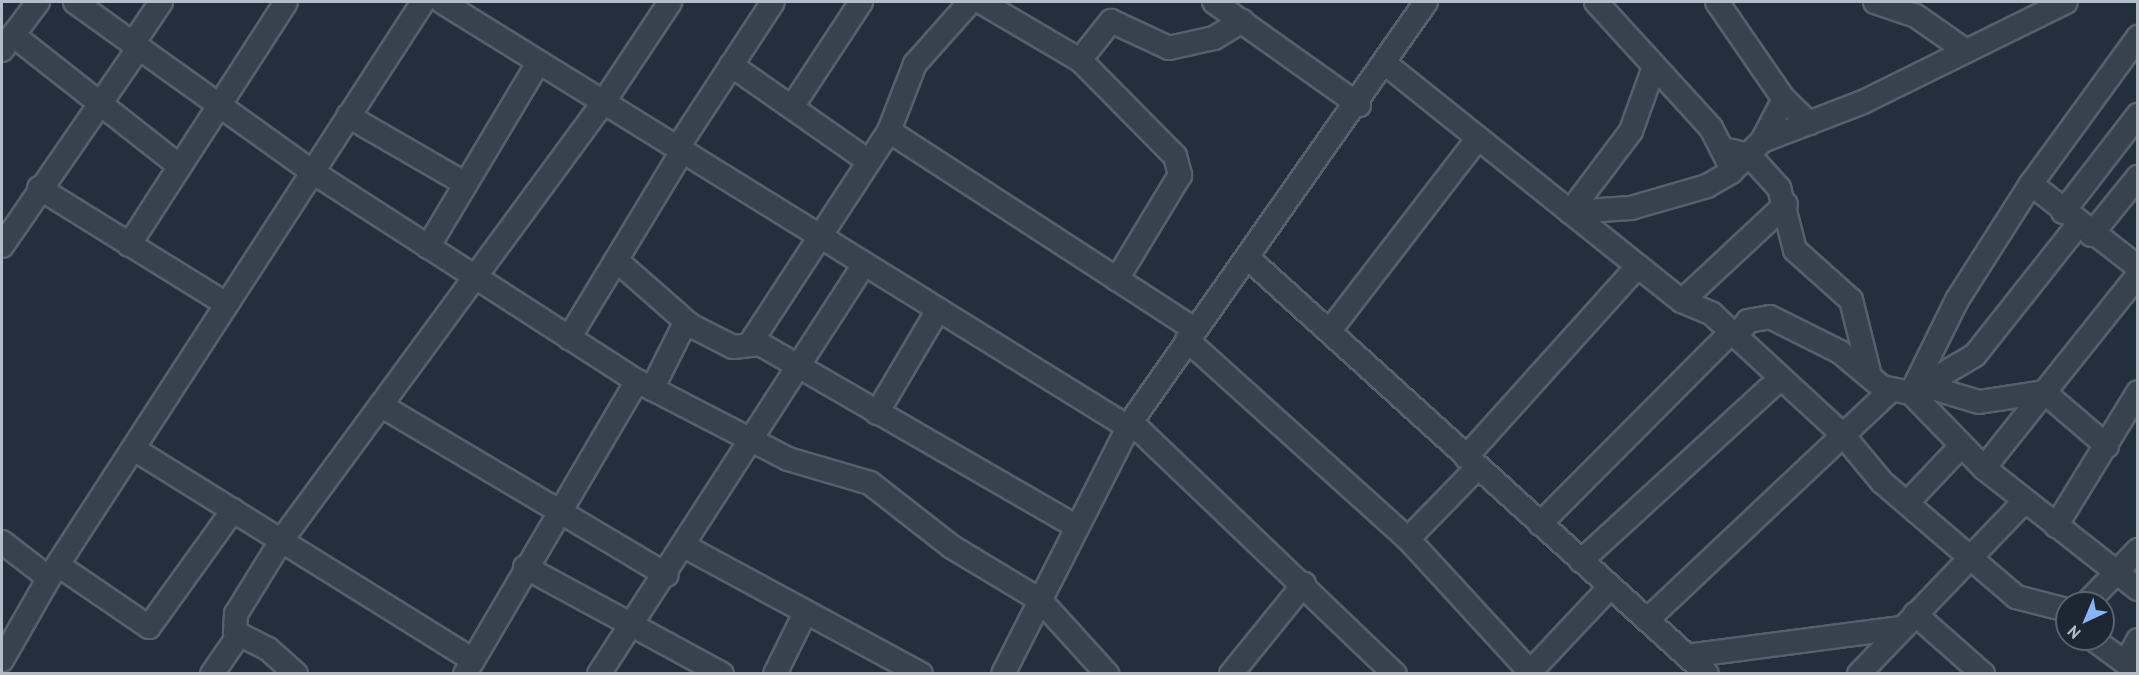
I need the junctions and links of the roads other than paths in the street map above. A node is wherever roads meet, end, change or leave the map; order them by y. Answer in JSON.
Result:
{"nodes":[{"id":1,"x":38,"y":2,"type":"edge"},
{"id":2,"x":75,"y":2,"type":"edge"},
{"id":3,"x":161,"y":2,"type":"edge"},
{"id":4,"x":286,"y":2,"type":"edge"},
{"id":5,"x":423,"y":2,"type":"edge"},
{"id":6,"x":442,"y":2,"type":"edge"},
{"id":7,"x":670,"y":2,"type":"edge"},
{"id":8,"x":773,"y":2,"type":"edge"},
{"id":9,"x":861,"y":2,"type":"edge"},
{"id":10,"x":970,"y":2,"type":"edge"},
{"id":11,"x":981,"y":2,"type":"edge"},
{"id":12,"x":1214,"y":2,"type":"edge"},
{"id":13,"x":1426,"y":2,"type":"edge"},
{"id":14,"x":1596,"y":2,"type":"edge"},
{"id":15,"x":1717,"y":2,"type":"edge"},
{"id":16,"x":2066,"y":2,"type":"edge"},
{"id":17,"x":1888,"y":3,"type":"edge"},
{"id":18,"x":1242,"y":21,"type":"junction"},
{"id":19,"x":2138,"y":36,"type":"edge"},
{"id":20,"x":7,"y":42,"type":"edge"},
{"id":21,"x":135,"y":47,"type":"junction"},
{"id":22,"x":1966,"y":51,"type":"junction"},
{"id":23,"x":1080,"y":60,"type":"junction"},
{"id":24,"x":538,"y":63,"type":"junction"},
{"id":25,"x":1387,"y":64,"type":"junction"},
{"id":26,"x":731,"y":65,"type":"junction"},
{"id":27,"x":1653,"y":70,"type":"junction"},
{"id":28,"x":1784,"y":99,"type":"junction"},
{"id":29,"x":99,"y":103,"type":"junction"},
{"id":30,"x":603,"y":103,"type":"junction"},
{"id":31,"x":215,"y":105,"type":"junction"},
{"id":32,"x":1359,"y":105,"type":"junction"},
{"id":33,"x":792,"y":107,"type":"junction"},
{"id":34,"x":2138,"y":115,"type":"edge"},
{"id":35,"x":348,"y":116,"type":"junction"},
{"id":36,"x":1809,"y":123,"type":"junction"},
{"id":37,"x":889,"y":131,"type":"junction"},
{"id":38,"x":1478,"y":138,"type":"junction"},
{"id":39,"x":680,"y":148,"type":"junction"},
{"id":40,"x":1755,"y":148,"type":"junction"},
{"id":41,"x":1723,"y":150,"type":"junction"},
{"id":42,"x":868,"y":161,"type":"junction"},
{"id":43,"x":178,"y":165,"type":"junction"},
{"id":44,"x":311,"y":171,"type":"junction"},
{"id":45,"x":1731,"y":172,"type":"junction"},
{"id":46,"x":2138,"y":177,"type":"edge"},
{"id":47,"x":466,"y":183,"type":"junction"},
{"id":48,"x":2031,"y":184,"type":"junction"},
{"id":49,"x":39,"y":188,"type":"junction"},
{"id":50,"x":1783,"y":196,"type":"junction"},
{"id":51,"x":1570,"y":212,"type":"junction"},
{"id":52,"x":2078,"y":224,"type":"junction"},
{"id":53,"x":818,"y":236,"type":"junction"},
{"id":54,"x":129,"y":245,"type":"junction"},
{"id":55,"x":2,"y":246,"type":"edge"},
{"id":56,"x":428,"y":247,"type":"junction"},
{"id":57,"x":1248,"y":258,"type":"junction"},
{"id":58,"x":616,"y":260,"type":"junction"},
{"id":59,"x":864,"y":264,"type":"junction"},
{"id":60,"x":1638,"y":266,"type":"junction"},
{"id":61,"x":2138,"y":267,"type":"edge"},
{"id":62,"x":2138,"y":275,"type":"edge"},
{"id":63,"x":476,"y":279,"type":"junction"},
{"id":64,"x":1117,"y":279,"type":"junction"},
{"id":65,"x":1682,"y":301,"type":"junction"},
{"id":66,"x":226,"y":303,"type":"junction"},
{"id":67,"x":938,"y":310,"type":"junction"},
{"id":68,"x":690,"y":325,"type":"junction"},
{"id":69,"x":1331,"y":328,"type":"junction"},
{"id":70,"x":1733,"y":334,"type":"junction"},
{"id":71,"x":1191,"y":335,"type":"junction"},
{"id":72,"x":569,"y":338,"type":"junction"},
{"id":73,"x":751,"y":342,"type":"junction"},
{"id":74,"x":797,"y":366,"type":"junction"},
{"id":75,"x":1870,"y":376,"type":"junction"},
{"id":76,"x":1781,"y":378,"type":"junction"},
{"id":77,"x":644,"y":385,"type":"junction"},
{"id":78,"x":1910,"y":390,"type":"junction"},
{"id":79,"x":2044,"y":392,"type":"junction"},
{"id":80,"x":2138,"y":392,"type":"edge"},
{"id":81,"x":382,"y":406,"type":"junction"},
{"id":82,"x":878,"y":413,"type":"junction"},
{"id":83,"x":1130,"y":425,"type":"junction"},
{"id":84,"x":1843,"y":435,"type":"junction"},
{"id":85,"x":754,"y":442,"type":"junction"},
{"id":86,"x":1961,"y":446,"type":"junction"},
{"id":87,"x":2107,"y":446,"type":"junction"},
{"id":88,"x":134,"y":449,"type":"junction"},
{"id":89,"x":1472,"y":462,"type":"junction"},
{"id":90,"x":1984,"y":468,"type":"junction"},
{"id":91,"x":1909,"y":501,"type":"junction"},
{"id":92,"x":2024,"y":502,"type":"junction"},
{"id":93,"x":559,"y":509,"type":"junction"},
{"id":94,"x":233,"y":510,"type":"junction"},
{"id":95,"x":1540,"y":524,"type":"junction"},
{"id":96,"x":1075,"y":526,"type":"junction"},
{"id":97,"x":2056,"y":526,"type":"junction"},
{"id":98,"x":1408,"y":540,"type":"junction"},
{"id":99,"x":281,"y":541,"type":"junction"},
{"id":100,"x":2,"y":542,"type":"edge"},
{"id":101,"x":686,"y":547,"type":"junction"},
{"id":102,"x":2138,"y":550,"type":"edge"},
{"id":103,"x":1969,"y":558,"type":"junction"},
{"id":104,"x":1581,"y":561,"type":"junction"},
{"id":105,"x":525,"y":567,"type":"junction"},
{"id":106,"x":53,"y":571,"type":"junction"},
{"id":107,"x":2117,"y":573,"type":"junction"},
{"id":108,"x":667,"y":575,"type":"junction"},
{"id":109,"x":1304,"y":584,"type":"junction"},
{"id":110,"x":1610,"y":587,"type":"junction"},
{"id":111,"x":2138,"y":589,"type":"edge"},
{"id":112,"x":2099,"y":591,"type":"edge"},
{"id":113,"x":1041,"y":600,"type":"junction"},
{"id":114,"x":2055,"y":607,"type":"edge"},
{"id":115,"x":805,"y":613,"type":"junction"},
{"id":116,"x":1647,"y":620,"type":"junction"},
{"id":117,"x":1908,"y":621,"type":"junction"},
{"id":118,"x":634,"y":626,"type":"junction"},
{"id":119,"x":238,"y":636,"type":"junction"},
{"id":120,"x":2138,"y":640,"type":"edge"},
{"id":121,"x":2110,"y":651,"type":"edge"},
{"id":122,"x":1687,"y":656,"type":"junction"},
{"id":123,"x":2,"y":660,"type":"edge"},
{"id":124,"x":469,"y":667,"type":"edge"},
{"id":125,"x":2132,"y":667,"type":"edge"},
{"id":126,"x":1105,"y":672,"type":"edge"},
{"id":127,"x":1531,"y":673,"type":"edge"},
{"id":128,"x":212,"y":674,"type":"edge"},
{"id":129,"x":296,"y":674,"type":"edge"},
{"id":130,"x":599,"y":674,"type":"edge"},
{"id":131,"x":722,"y":674,"type":"edge"},
{"id":132,"x":775,"y":674,"type":"edge"},
{"id":133,"x":921,"y":674,"type":"edge"},
{"id":134,"x":1003,"y":674,"type":"edge"},
{"id":135,"x":1232,"y":674,"type":"edge"},
{"id":136,"x":1395,"y":674,"type":"edge"},
{"id":137,"x":1707,"y":674,"type":"edge"},
{"id":138,"x":1859,"y":674,"type":"edge"},
{"id":139,"x":1983,"y":674,"type":"edge"}],
"edges":[{"from":1,"to":20,"type":"street"},
{"from":2,"to":21,"type":"street"},
{"from":3,"to":21,"type":"street"},
{"from":4,"to":31,"type":"street"},
{"from":5,"to":35,"type":"street"},
{"from":6,"to":24,"type":"street"},
{"from":7,"to":30,"type":"street"},
{"from":8,"to":26,"type":"street"},
{"from":9,"to":33,"type":"street"},
{"from":10,"to":37,"type":"street"},
{"from":11,"to":23,"type":"street"},
{"from":12,"to":18,"type":"street"},
{"from":13,"to":25,"type":"street"},
{"from":14,"to":27,"type":"street"},
{"from":15,"to":28,"type":"street"},
{"from":16,"to":22,"type":"street"},
{"from":17,"to":22,"type":"street"},
{"from":18,"to":23,"type":"street"},
{"from":18,"to":32,"type":"street"},
{"from":19,"to":48,"type":"street"},
{"from":20,"to":29,"type":"street"},
{"from":21,"to":29,"type":"street"},
{"from":21,"to":31,"type":"street"},
{"from":22,"to":36,"type":"street"},
{"from":23,"to":64,"type":"street"},
{"from":24,"to":30,"type":"street"},
{"from":24,"to":47,"type":"street"},
{"from":25,"to":32,"type":"street"},
{"from":25,"to":38,"type":"street"},
{"from":26,"to":33,"type":"street"},
{"from":26,"to":39,"type":"street"},
{"from":27,"to":41,"type":"street"},
{"from":27,"to":51,"type":"street"},
{"from":28,"to":36,"type":"street"},
{"from":28,"to":40,"type":"street"},
{"from":29,"to":43,"type":"street"},
{"from":29,"to":49,"type":"street"},
{"from":30,"to":39,"type":"street"},
{"from":30,"to":63,"type":"street"},
{"from":31,"to":43,"type":"street"},
{"from":31,"to":44,"type":"street"},
{"from":32,"to":57,"type":"street"},
{"from":33,"to":42,"type":"street"},
{"from":34,"to":52,"type":"street"},
{"from":35,"to":44,"type":"street"},
{"from":35,"to":47,"type":"street"},
{"from":36,"to":40,"type":"street"},
{"from":37,"to":42,"type":"street"},
{"from":37,"to":64,"type":"street"},
{"from":38,"to":51,"type":"street"},
{"from":38,"to":69,"type":"street"},
{"from":39,"to":53,"type":"street"},
{"from":39,"to":58,"type":"street"},
{"from":40,"to":41,"type":"street"},
{"from":40,"to":45,"type":"street"},
{"from":40,"to":50,"type":"street"},
{"from":41,"to":45,"type":"street"},
{"from":42,"to":53,"type":"street"},
{"from":43,"to":54,"type":"street"},
{"from":44,"to":56,"type":"street"},
{"from":44,"to":66,"type":"street"},
{"from":45,"to":50,"type":"street"},
{"from":45,"to":51,"type":"street"},
{"from":46,"to":52,"type":"street"},
{"from":47,"to":56,"type":"street"},
{"from":48,"to":52,"type":"street"},
{"from":48,"to":78,"type":"street"},
{"from":49,"to":54,"type":"street"},
{"from":49,"to":55,"type":"street"},
{"from":50,"to":65,"type":"street"},
{"from":50,"to":75,"type":"street"},
{"from":51,"to":60,"type":"street"},
{"from":52,"to":61,"type":"street"},
{"from":52,"to":78,"type":"street"},
{"from":53,"to":59,"type":"street"},
{"from":53,"to":73,"type":"street"},
{"from":54,"to":66,"type":"street"},
{"from":56,"to":63,"type":"street"},
{"from":57,"to":69,"type":"street"},
{"from":57,"to":71,"type":"street"},
{"from":58,"to":68,"type":"street"},
{"from":58,"to":72,"type":"street"},
{"from":59,"to":67,"type":"street"},
{"from":59,"to":74,"type":"street"},
{"from":60,"to":65,"type":"street"},
{"from":60,"to":89,"type":"street"},
{"from":62,"to":79,"type":"street"},
{"from":63,"to":72,"type":"street"},
{"from":63,"to":81,"type":"street"},
{"from":64,"to":71,"type":"street"},
{"from":65,"to":70,"type":"street"},
{"from":66,"to":88,"type":"street"},
{"from":67,"to":82,"type":"street"},
{"from":67,"to":83,"type":"street"},
{"from":68,"to":73,"type":"street"},
{"from":68,"to":77,"type":"street"},
{"from":69,"to":89,"type":"street"},
{"from":70,"to":75,"type":"street"},
{"from":70,"to":76,"type":"street"},
{"from":70,"to":95,"type":"street"},
{"from":71,"to":83,"type":"street"},
{"from":71,"to":98,"type":"street"},
{"from":72,"to":77,"type":"street"},
{"from":73,"to":74,"type":"street"},
{"from":74,"to":82,"type":"street"},
{"from":74,"to":85,"type":"street"},
{"from":75,"to":78,"type":"street"},
{"from":76,"to":84,"type":"street"},
{"from":76,"to":104,"type":"street"},
{"from":77,"to":85,"type":"street"},
{"from":77,"to":93,"type":"street"},
{"from":78,"to":79,"type":"street"},
{"from":78,"to":84,"type":"street"},
{"from":78,"to":86,"type":"street"},
{"from":79,"to":87,"type":"street"},
{"from":79,"to":90,"type":"street"},
{"from":80,"to":87,"type":"street"},
{"from":81,"to":93,"type":"street"},
{"from":81,"to":99,"type":"street"},
{"from":82,"to":96,"type":"street"},
{"from":83,"to":96,"type":"street"},
{"from":83,"to":109,"type":"street"},
{"from":84,"to":91,"type":"street"},
{"from":84,"to":116,"type":"street"},
{"from":85,"to":101,"type":"street"},
{"from":85,"to":113,"type":"street"},
{"from":86,"to":90,"type":"street"},
{"from":86,"to":91,"type":"street"},
{"from":87,"to":97,"type":"street"},
{"from":88,"to":94,"type":"street"},
{"from":88,"to":106,"type":"street"},
{"from":89,"to":95,"type":"street"},
{"from":89,"to":98,"type":"street"},
{"from":90,"to":92,"type":"street"},
{"from":91,"to":103,"type":"street"},
{"from":92,"to":97,"type":"street"},
{"from":92,"to":103,"type":"street"},
{"from":93,"to":105,"type":"street"},
{"from":93,"to":108,"type":"street"},
{"from":94,"to":99,"type":"street"},
{"from":94,"to":106,"type":"street"},
{"from":95,"to":104,"type":"street"},
{"from":96,"to":113,"type":"street"},
{"from":97,"to":107,"type":"street"},
{"from":98,"to":127,"type":"street"},
{"from":99,"to":119,"type":"street"},
{"from":99,"to":124,"type":"street"},
{"from":100,"to":106,"type":"street"},
{"from":101,"to":108,"type":"street"},
{"from":101,"to":115,"type":"street"},
{"from":102,"to":107,"type":"street"},
{"from":103,"to":114,"type":"street"},
{"from":103,"to":117,"type":"street"},
{"from":104,"to":110,"type":"street"},
{"from":105,"to":118,"type":"street"},
{"from":105,"to":124,"type":"street"},
{"from":106,"to":123,"type":"street"},
{"from":107,"to":111,"type":"street"},
{"from":107,"to":112,"type":"street"},
{"from":108,"to":118,"type":"street"},
{"from":109,"to":135,"type":"street"},
{"from":109,"to":136,"type":"street"},
{"from":110,"to":116,"type":"street"},
{"from":110,"to":127,"type":"street"},
{"from":113,"to":126,"type":"street"},
{"from":113,"to":134,"type":"street"},
{"from":115,"to":132,"type":"street"},
{"from":115,"to":133,"type":"street"},
{"from":116,"to":122,"type":"street"},
{"from":117,"to":122,"type":"street"},
{"from":117,"to":138,"type":"street"},
{"from":117,"to":139,"type":"street"},
{"from":118,"to":130,"type":"street"},
{"from":118,"to":131,"type":"street"},
{"from":119,"to":128,"type":"street"},
{"from":119,"to":129,"type":"street"},
{"from":120,"to":125,"type":"street"},
{"from":121,"to":125,"type":"street"},
{"from":122,"to":137,"type":"street"}]}
